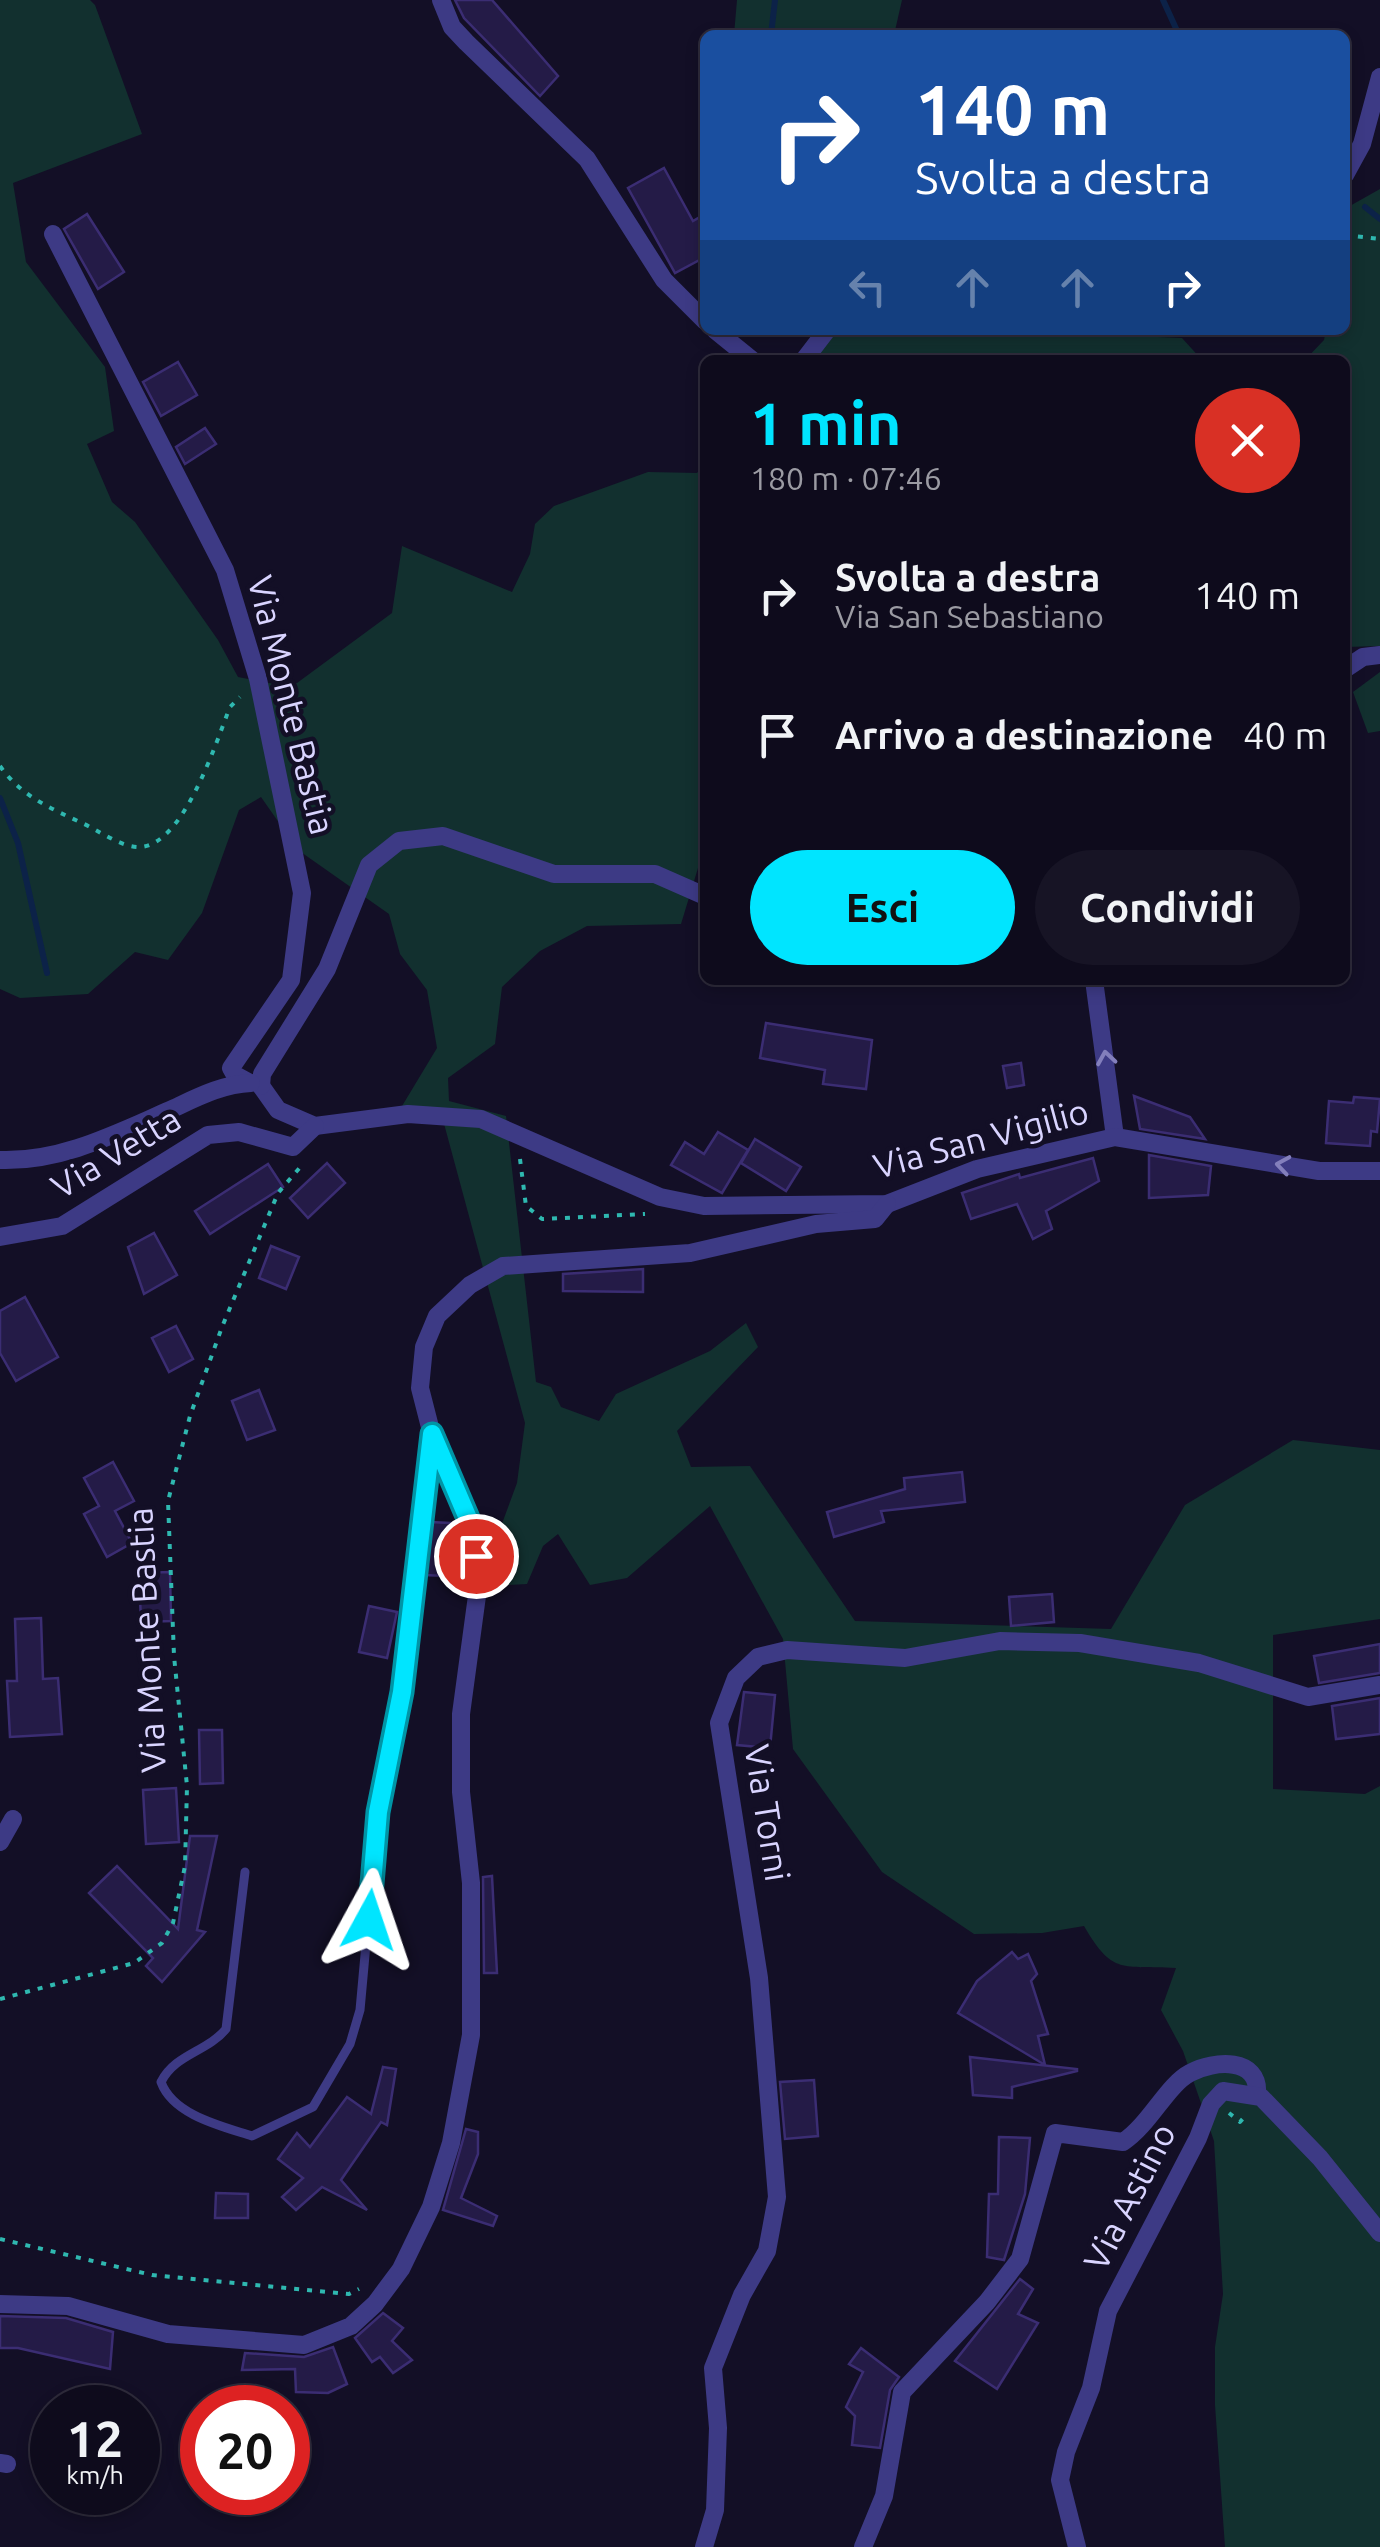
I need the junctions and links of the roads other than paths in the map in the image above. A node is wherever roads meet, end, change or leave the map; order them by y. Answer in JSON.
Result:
{"nodes":[{"id":1,"x":441,"y":0,"type":"edge"},
{"id":2,"x":1380,"y":77,"type":"edge"},
{"id":3,"x":1350,"y":165,"type":"edge"},
{"id":4,"x":52,"y":234,"type":"dead end"},
{"id":5,"x":700,"y":316,"type":"edge"},
{"id":6,"x":720,"y":335,"type":"edge"},
{"id":7,"x":746,"y":355,"type":"edge"},
{"id":8,"x":1380,"y":655,"type":"edge"},
{"id":9,"x":1350,"y":665,"type":"edge"},
{"id":10,"x":700,"y":894,"type":"edge"},
{"id":11,"x":1095,"y":985,"type":"edge"},
{"id":12,"x":255,"y":1084,"type":"junction"},
{"id":13,"x":315,"y":1126,"type":"junction"},
{"id":14,"x":1115,"y":1136,"type":"junction"},
{"id":15,"x":0,"y":1160,"type":"edge"},
{"id":16,"x":1380,"y":1171,"type":"edge"},
{"id":17,"x":888,"y":1204,"type":"junction"},
{"id":18,"x":0,"y":1237,"type":"edge"},
{"id":19,"x":432,"y":1434,"type":"junction"},
{"id":20,"x":1380,"y":1685,"type":"edge"},
{"id":21,"x":12,"y":1819,"type":"dead end"},
{"id":22,"x":0,"y":1842,"type":"edge"},
{"id":23,"x":244,"y":1872,"type":"dead end"},
{"id":24,"x":1253,"y":2102,"type":"junction"},
{"id":25,"x":1380,"y":2233,"type":"edge"},
{"id":26,"x":0,"y":2304,"type":"edge"},
{"id":27,"x":704,"y":2547,"type":"edge"},
{"id":28,"x":862,"y":2547,"type":"edge"},
{"id":29,"x":1077,"y":2547,"type":"edge"}],
"edges":[{"from":1,"to":5,"type":"street"},
{"from":2,"to":3,"type":"street"},
{"from":4,"to":12,"type":"street","name":"Via Monte Bastia"},
{"from":6,"to":7,"type":"street"},
{"from":8,"to":9,"type":"street"},
{"from":10,"to":12,"type":"street"},
{"from":14,"to":11,"type":"street","one_way":true},
{"from":12,"to":13,"type":"street"},
{"from":12,"to":15,"type":"street"},
{"from":13,"to":17,"type":"street","name":"Via San Vigilio"},
{"from":13,"to":18,"type":"street","name":"Via Vetta"},
{"from":16,"to":14,"type":"street","name":"Via San Vigilio","one_way":true},
{"from":14,"to":17,"type":"street","name":"Via San Vigilio"},
{"from":17,"to":19,"type":"street"},
{"from":19,"to":23,"type":"lane"},
{"from":19,"to":26,"type":"street"},
{"from":20,"to":27,"type":"street","name":"Via Torni"},
{"from":21,"to":22,"type":"street"},
{"from":24,"to":25,"type":"street"},
{"from":24,"to":28,"type":"street"},
{"from":24,"to":29,"type":"street","name":"Via Astino"}]}
